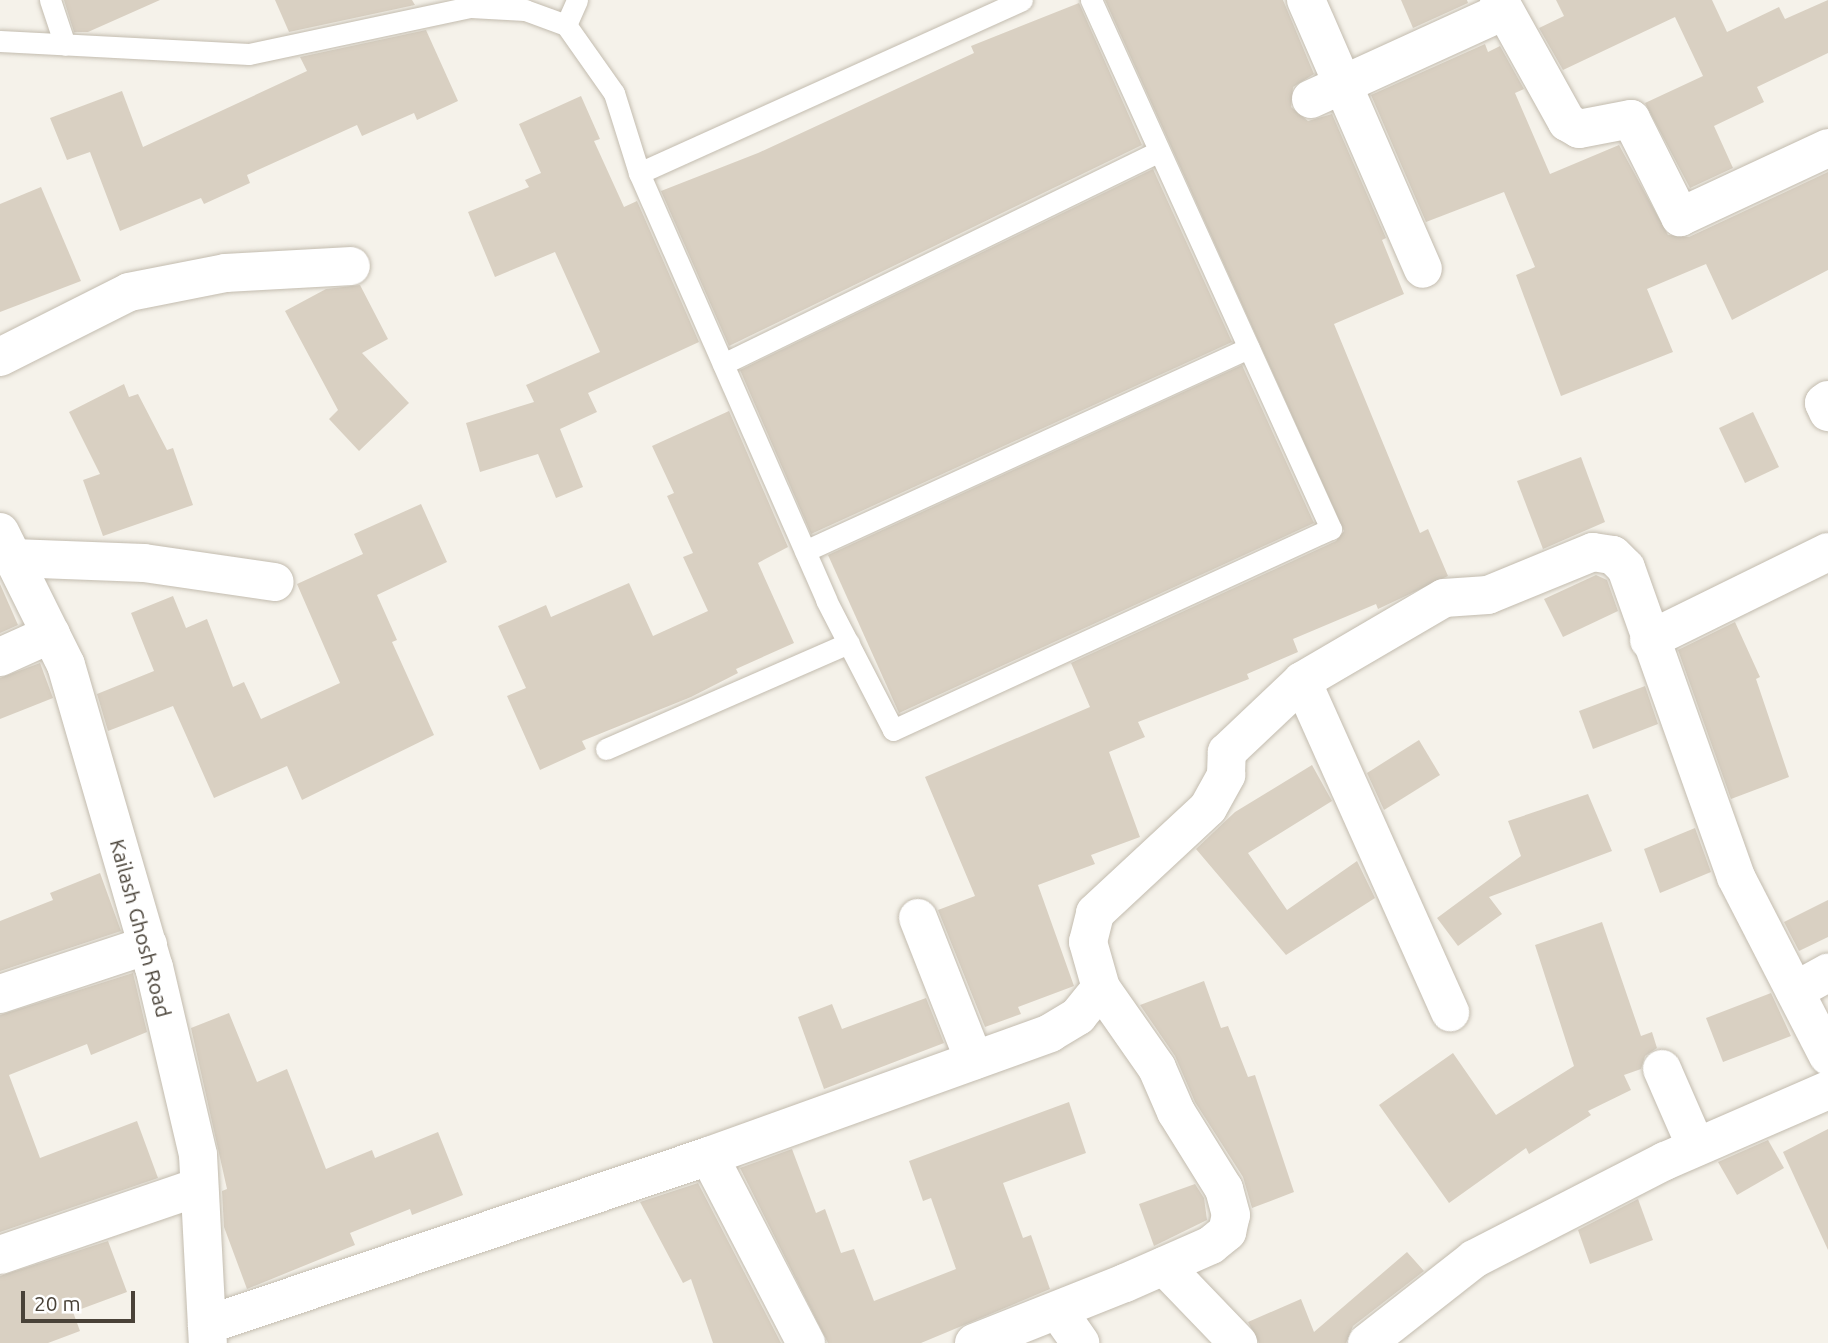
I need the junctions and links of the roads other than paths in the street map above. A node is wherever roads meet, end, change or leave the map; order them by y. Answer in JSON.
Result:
{"nodes":[{"id":1,"x":50,"y":0,"type":"edge"},
{"id":2,"x":577,"y":0,"type":"edge"},
{"id":3,"x":1023,"y":0,"type":"edge"},
{"id":4,"x":1091,"y":0,"type":"edge"},
{"id":5,"x":1306,"y":0,"type":"edge"},
{"id":6,"x":469,"y":3,"type":"edge"},
{"id":7,"x":1501,"y":6,"type":"edge"},
{"id":8,"x":566,"y":25,"type":"junction"},
{"id":9,"x":0,"y":41,"type":"edge"},
{"id":10,"x":65,"y":45,"type":"junction"},
{"id":11,"x":1325,"y":92,"type":"junction"},
{"id":12,"x":1828,"y":148,"type":"edge"},
{"id":13,"x":1159,"y":151,"type":"junction"},
{"id":14,"x":639,"y":173,"type":"junction"},
{"id":15,"x":351,"y":266,"type":"dead end"},
{"id":16,"x":1423,"y":269,"type":"dead end"},
{"id":17,"x":1249,"y":348,"type":"junction"},
{"id":18,"x":0,"y":357,"type":"edge"},
{"id":19,"x":723,"y":364,"type":"junction"},
{"id":20,"x":1828,"y":400,"type":"edge"},
{"id":21,"x":1828,"y":412,"type":"edge"},
{"id":22,"x":7,"y":545,"type":"edge"},
{"id":23,"x":805,"y":551,"type":"junction"},
{"id":24,"x":1828,"y":552,"type":"edge"},
{"id":25,"x":275,"y":582,"type":"dead end"},
{"id":26,"x":51,"y":634,"type":"junction"},
{"id":27,"x":1649,"y":640,"type":"junction"},
{"id":28,"x":849,"y":643,"type":"junction"},
{"id":29,"x":0,"y":657,"type":"edge"},
{"id":30,"x":1302,"y":681,"type":"junction"},
{"id":31,"x":606,"y":749,"type":"dead end"},
{"id":32,"x":918,"y":918,"type":"dead end"},
{"id":33,"x":148,"y":945,"type":"junction"},
{"id":34,"x":1828,"y":974,"type":"edge"},
{"id":35,"x":1101,"y":988,"type":"junction"},
{"id":36,"x":1795,"y":991,"type":"junction"},
{"id":37,"x":0,"y":994,"type":"edge"},
{"id":38,"x":1450,"y":1012,"type":"dead end"},
{"id":39,"x":1828,"y":1056,"type":"edge"},
{"id":40,"x":974,"y":1060,"type":"junction"},
{"id":41,"x":1662,"y":1069,"type":"dead end"},
{"id":42,"x":1828,"y":1090,"type":"edge"},
{"id":43,"x":1696,"y":1147,"type":"junction"},
{"id":44,"x":709,"y":1156,"type":"junction"},
{"id":45,"x":199,"y":1187,"type":"junction"},
{"id":46,"x":0,"y":1255,"type":"edge"},
{"id":47,"x":1164,"y":1266,"type":"junction"},
{"id":48,"x":1058,"y":1311,"type":"junction"},
{"id":49,"x":207,"y":1334,"type":"edge"},
{"id":50,"x":806,"y":1343,"type":"edge"},
{"id":51,"x":974,"y":1343,"type":"edge"},
{"id":52,"x":1080,"y":1343,"type":"edge"},
{"id":53,"x":1238,"y":1343,"type":"edge"},
{"id":54,"x":1367,"y":1343,"type":"edge"}],
"edges":[{"from":1,"to":10,"type":"lane"},
{"from":2,"to":8,"type":"lane"},
{"from":3,"to":14,"type":"lane"},
{"from":4,"to":13,"type":"lane"},
{"from":5,"to":11,"type":"street"},
{"from":6,"to":8,"type":"lane"},
{"from":6,"to":10,"type":"lane"},
{"from":7,"to":11,"type":"street"},
{"from":7,"to":12,"type":"street"},
{"from":8,"to":14,"type":"lane"},
{"from":9,"to":10,"type":"lane"},
{"from":11,"to":16,"type":"street"},
{"from":13,"to":17,"type":"lane"},
{"from":13,"to":19,"type":"lane"},
{"from":14,"to":19,"type":"lane"},
{"from":15,"to":18,"type":"street"},
{"from":17,"to":23,"type":"lane"},
{"from":17,"to":28,"type":"lane"},
{"from":19,"to":23,"type":"lane"},
{"from":20,"to":21,"type":"street"},
{"from":22,"to":25,"type":"street"},
{"from":22,"to":26,"type":"street","name":"Kailash Ghosh Road"},
{"from":23,"to":28,"type":"lane"},
{"from":24,"to":27,"type":"street"},
{"from":26,"to":29,"type":"street"},
{"from":26,"to":33,"type":"street","name":"Kailash Ghosh Road"},
{"from":27,"to":30,"type":"street"},
{"from":27,"to":36,"type":"street"},
{"from":28,"to":31,"type":"lane"},
{"from":30,"to":35,"type":"street"},
{"from":30,"to":38,"type":"street"},
{"from":32,"to":40,"type":"street"},
{"from":33,"to":37,"type":"street"},
{"from":33,"to":45,"type":"street","name":"Kailash Ghosh Road"},
{"from":34,"to":36,"type":"street"},
{"from":35,"to":40,"type":"street"},
{"from":35,"to":47,"type":"street"},
{"from":36,"to":39,"type":"street"},
{"from":40,"to":44,"type":"street"},
{"from":41,"to":43,"type":"street"},
{"from":42,"to":43,"type":"street"},
{"from":43,"to":54,"type":"street"},
{"from":44,"to":49,"type":"street"},
{"from":44,"to":50,"type":"street"},
{"from":45,"to":46,"type":"street"},
{"from":45,"to":49,"type":"street","name":"Kailash Ghosh Road"},
{"from":47,"to":48,"type":"street"},
{"from":47,"to":53,"type":"street"},
{"from":48,"to":51,"type":"street"},
{"from":48,"to":52,"type":"street"}]}
